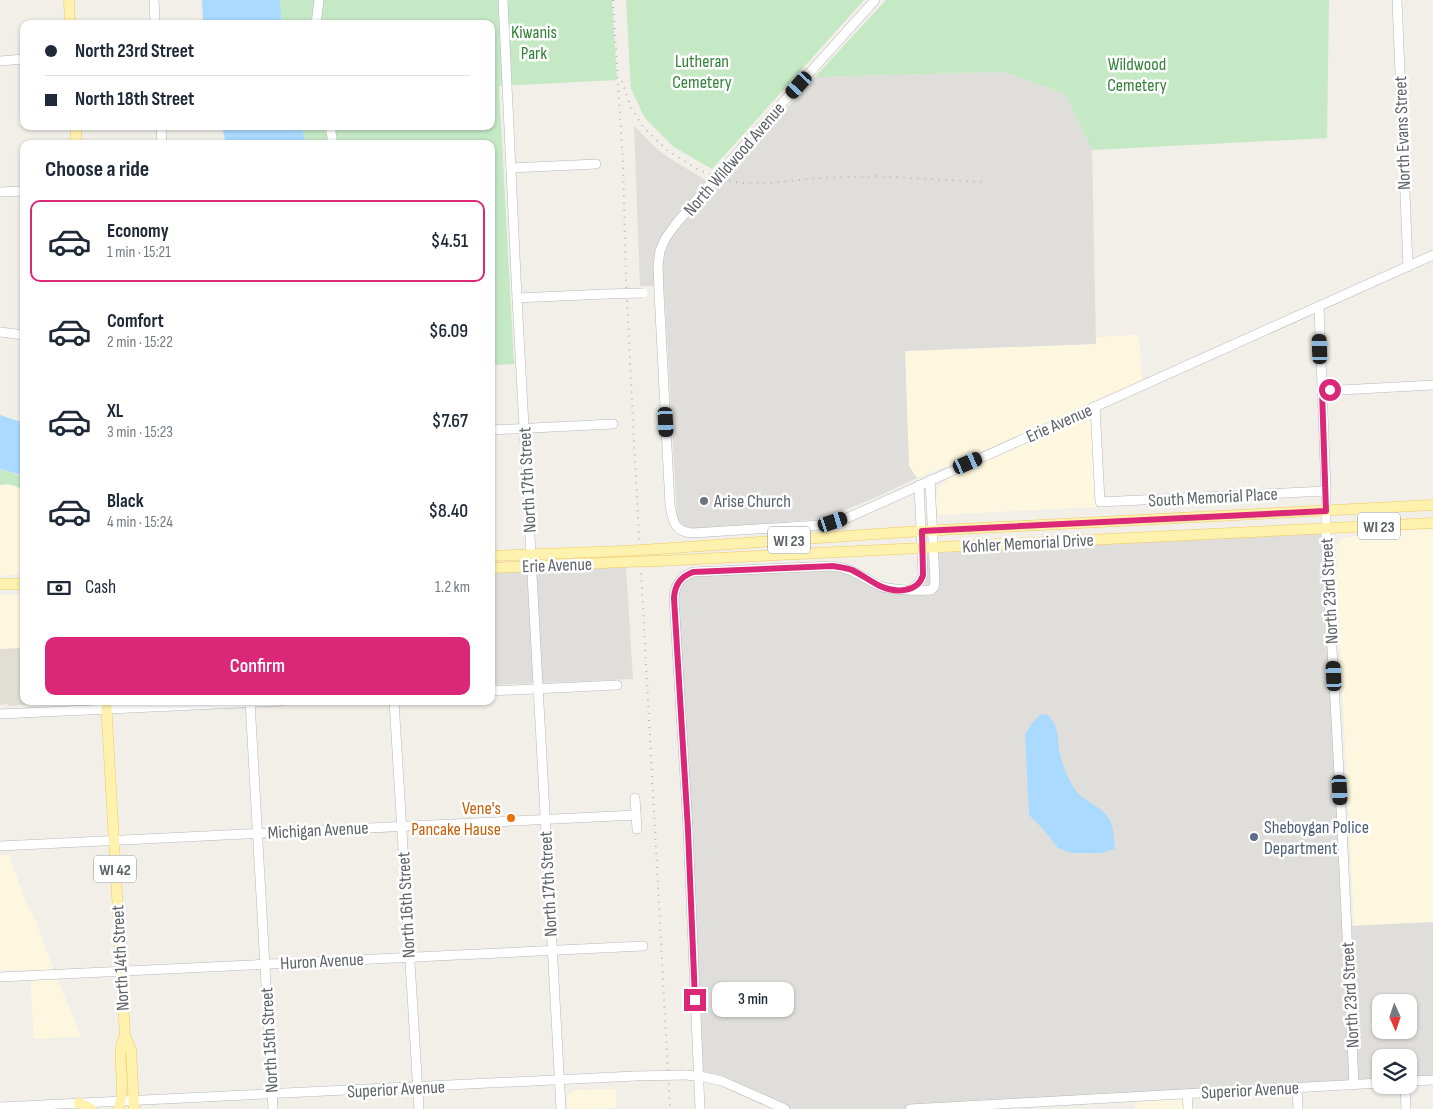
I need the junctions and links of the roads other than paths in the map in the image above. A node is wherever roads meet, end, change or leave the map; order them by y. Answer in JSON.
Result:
{"nodes":[{"id":1,"x":69,"y":0,"type":"edge"},
{"id":2,"x":154,"y":0,"type":"edge"},
{"id":3,"x":319,"y":0,"type":"edge"},
{"id":4,"x":503,"y":0,"type":"edge"},
{"id":5,"x":875,"y":0,"type":"edge"},
{"id":6,"x":1397,"y":0,"type":"edge"},
{"id":7,"x":70,"y":20,"type":"edge"},
{"id":8,"x":155,"y":20,"type":"edge"},
{"id":9,"x":316,"y":20,"type":"edge"},
{"id":10,"x":20,"y":59,"type":"edge"},
{"id":11,"x":0,"y":61,"type":"edge"},
{"id":12,"x":596,"y":164,"type":"dead end"},
{"id":13,"x":511,"y":168,"type":"junction"},
{"id":14,"x":20,"y":190,"type":"edge"},
{"id":15,"x":0,"y":192,"type":"edge"},
{"id":16,"x":1433,"y":255,"type":"edge"},
{"id":17,"x":1408,"y":266,"type":"junction"},
{"id":18,"x":658,"y":292,"type":"junction"},
{"id":19,"x":517,"y":298,"type":"junction"},
{"id":20,"x":1319,"y":307,"type":"junction"},
{"id":21,"x":0,"y":332,"type":"edge"},
{"id":22,"x":20,"y":334,"type":"edge"},
{"id":23,"x":1433,"y":385,"type":"edge"},
{"id":24,"x":1322,"y":390,"type":"junction"},
{"id":25,"x":1095,"y":406,"type":"junction"},
{"id":26,"x":613,"y":424,"type":"dead end"},
{"id":27,"x":524,"y":429,"type":"junction"},
{"id":28,"x":495,"y":430,"type":"edge"},
{"id":29,"x":930,"y":480,"type":"junction"},
{"id":30,"x":919,"y":485,"type":"junction"},
{"id":31,"x":1326,"y":491,"type":"junction"},
{"id":32,"x":1433,"y":506,"type":"edge"},
{"id":33,"x":1326,"y":511,"type":"junction"},
{"id":34,"x":674,"y":523,"type":"joint"},
{"id":35,"x":1433,"y":523,"type":"edge"},
{"id":36,"x":1326,"y":528,"type":"junction"},
{"id":37,"x":922,"y":531,"type":"junction"},
{"id":38,"x":933,"y":531,"type":"junction"},
{"id":39,"x":934,"y":547,"type":"junction"},
{"id":40,"x":922,"y":548,"type":"junction"},
{"id":41,"x":623,"y":550,"type":"joint"},
{"id":42,"x":531,"y":554,"type":"junction"},
{"id":43,"x":495,"y":556,"type":"edge"},
{"id":44,"x":623,"y":562,"type":"joint"},
{"id":45,"x":531,"y":566,"type":"junction"},
{"id":46,"x":495,"y":568,"type":"edge"},
{"id":47,"x":0,"y":584,"type":"edge"},
{"id":48,"x":20,"y":584,"type":"edge"},
{"id":49,"x":910,"y":590,"type":"junction"},
{"id":50,"x":617,"y":686,"type":"dead end"},
{"id":51,"x":538,"y":689,"type":"junction"},
{"id":52,"x":495,"y":691,"type":"edge"},
{"id":53,"x":106,"y":705,"type":"edge"},
{"id":54,"x":250,"y":705,"type":"edge"},
{"id":55,"x":394,"y":705,"type":"edge"},
{"id":56,"x":0,"y":714,"type":"edge"},
{"id":57,"x":635,"y":798,"type":"dead end"},
{"id":58,"x":636,"y":815,"type":"junction"},
{"id":59,"x":545,"y":820,"type":"junction"},
{"id":60,"x":402,"y":826,"type":"junction"},
{"id":61,"x":637,"y":829,"type":"dead end"},
{"id":62,"x":258,"y":833,"type":"junction"},
{"id":63,"x":114,"y":840,"type":"junction"},
{"id":64,"x":0,"y":846,"type":"edge"},
{"id":65,"x":643,"y":946,"type":"dead end"},
{"id":66,"x":552,"y":950,"type":"junction"},
{"id":67,"x":409,"y":957,"type":"junction"},
{"id":68,"x":265,"y":964,"type":"junction"},
{"id":69,"x":121,"y":971,"type":"junction"},
{"id":70,"x":0,"y":977,"type":"edge"},
{"id":71,"x":124,"y":1036,"type":"junction"},
{"id":72,"x":699,"y":1076,"type":"junction"},
{"id":73,"x":559,"y":1080,"type":"junction"},
{"id":74,"x":1433,"y":1080,"type":"edge"},
{"id":75,"x":1417,"y":1081,"type":"edge"},
{"id":76,"x":1372,"y":1083,"type":"edge"},
{"id":77,"x":1354,"y":1084,"type":"junction"},
{"id":78,"x":418,"y":1088,"type":"junction"},
{"id":79,"x":1297,"y":1088,"type":"junction"},
{"id":80,"x":272,"y":1094,"type":"junction"},
{"id":81,"x":1187,"y":1094,"type":"junction"},
{"id":82,"x":1405,"y":1094,"type":"edge"},
{"id":83,"x":79,"y":1103,"type":"junction"},
{"id":84,"x":1078,"y":1104,"type":"edge"},
{"id":85,"x":120,"y":1105,"type":"edge"},
{"id":86,"x":134,"y":1105,"type":"edge"},
{"id":87,"x":0,"y":1107,"type":"edge"},
{"id":88,"x":774,"y":1107,"type":"edge"},
{"id":89,"x":968,"y":1107,"type":"edge"},
{"id":90,"x":91,"y":1109,"type":"edge"},
{"id":91,"x":273,"y":1109,"type":"edge"},
{"id":92,"x":419,"y":1109,"type":"edge"},
{"id":93,"x":561,"y":1109,"type":"edge"},
{"id":94,"x":700,"y":1109,"type":"edge"},
{"id":95,"x":785,"y":1109,"type":"edge"},
{"id":96,"x":910,"y":1109,"type":"edge"},
{"id":97,"x":1188,"y":1109,"type":"edge"},
{"id":98,"x":1298,"y":1109,"type":"edge"},
{"id":99,"x":1406,"y":1109,"type":"edge"}],
"edges":[{"from":1,"to":7,"type":"main road"},
{"from":2,"to":8,"type":"street"},
{"from":3,"to":9,"type":"street"},
{"from":4,"to":13,"type":"street","name":"North 17th Street"},
{"from":5,"to":18,"type":"street","name":"North Wildwood Avenue"},
{"from":6,"to":17,"type":"street","name":"North Evans Street"},
{"from":10,"to":11,"type":"street"},
{"from":12,"to":13,"type":"street"},
{"from":13,"to":19,"type":"street","name":"North 17th Street"},
{"from":14,"to":15,"type":"street"},
{"from":16,"to":17,"type":"street","name":"Erie Avenue"},
{"from":17,"to":20,"type":"street","name":"Erie Avenue"},
{"from":18,"to":19,"type":"street","bridge":true},
{"from":18,"to":34,"type":"street","name":"North Wildwood Avenue"},
{"from":19,"to":27,"type":"street","name":"North 17th Street"},
{"from":20,"to":24,"type":"street","name":"North 23rd Street"},
{"from":20,"to":25,"type":"street","name":"Erie Avenue"},
{"from":21,"to":22,"type":"street"},
{"from":23,"to":24,"type":"street"},
{"from":24,"to":31,"type":"street","name":"North 23rd Street"},
{"from":25,"to":29,"type":"street","name":"Erie Avenue"},
{"from":25,"to":31,"type":"street","name":"South Memorial Place"},
{"from":26,"to":27,"type":"street"},
{"from":27,"to":28,"type":"street"},
{"from":27,"to":42,"type":"street","name":"North 17th Street"},
{"from":29,"to":30,"type":"street","name":"Erie Avenue"},
{"from":29,"to":38,"type":"street"},
{"from":30,"to":34,"type":"street","name":"Erie Avenue"},
{"from":30,"to":37,"type":"street"},
{"from":31,"to":33,"type":"street","name":"North 23rd Street"},
{"from":32,"to":33,"type":"main road","name":"Kohler Memorial Drive","number":"WI 23"},
{"from":33,"to":36,"type":"street","name":"North 23rd Street"},
{"from":33,"to":38,"type":"main road","name":"Kohler Memorial Drive","number":"WI 23"},
{"from":35,"to":36,"type":"main road","name":"Kohler Memorial Drive","number":"WI 23"},
{"from":36,"to":39,"type":"main road","name":"Kohler Memorial Drive","number":"WI 23"},
{"from":36,"to":77,"type":"street","name":"North 23rd Street"},
{"from":37,"to":38,"type":"main road","name":"Kohler Memorial Drive","number":"WI 23"},
{"from":37,"to":40,"type":"street"},
{"from":37,"to":41,"type":"main road","name":"Kohler Memorial Drive","number":"WI 23","bridge":true},
{"from":38,"to":39,"type":"street"},
{"from":39,"to":40,"type":"main road","name":"Kohler Memorial Drive","number":"WI 23"},
{"from":39,"to":49,"type":"street"},
{"from":40,"to":44,"type":"main road","name":"Kohler Memorial Drive","number":"WI 23","bridge":true},
{"from":40,"to":49,"type":"street"},
{"from":41,"to":42,"type":"main road","name":"Erie Avenue","number":"WI 23"},
{"from":42,"to":43,"type":"main road","name":"Erie Avenue","number":"WI 23"},
{"from":42,"to":45,"type":"street","name":"North 17th Street"},
{"from":44,"to":45,"type":"main road","name":"Erie Avenue","number":"WI 23"},
{"from":45,"to":46,"type":"main road","name":"Erie Avenue","number":"WI 23"},
{"from":45,"to":51,"type":"street","name":"North 17th Street"},
{"from":47,"to":48,"type":"main road"},
{"from":49,"to":72,"type":"street"},
{"from":50,"to":51,"type":"street"},
{"from":51,"to":52,"type":"street"},
{"from":51,"to":59,"type":"street","name":"North 17th Street"},
{"from":53,"to":56,"type":"street"},
{"from":53,"to":63,"type":"main road","name":"North 14th Street","number":"WI 42"},
{"from":54,"to":62,"type":"street","name":"North 15th Street"},
{"from":55,"to":60,"type":"street","name":"North 16th Street"},
{"from":57,"to":58,"type":"street"},
{"from":58,"to":59,"type":"street","name":"Michigan Avenue"},
{"from":58,"to":61,"type":"street"},
{"from":59,"to":60,"type":"street","name":"Michigan Avenue"},
{"from":59,"to":66,"type":"street","name":"North 17th Street"},
{"from":60,"to":62,"type":"street","name":"Michigan Avenue"},
{"from":60,"to":67,"type":"street","name":"North 16th Street"},
{"from":62,"to":63,"type":"street","name":"Michigan Avenue"},
{"from":62,"to":68,"type":"street","name":"North 15th Street"},
{"from":63,"to":64,"type":"street","name":"Michigan Avenue"},
{"from":63,"to":69,"type":"main road","name":"North 14th Street","number":"WI 42"},
{"from":65,"to":66,"type":"street","name":"Huron Avenue"},
{"from":66,"to":67,"type":"street","name":"Huron Avenue"},
{"from":66,"to":73,"type":"street","name":"North 17th Street"},
{"from":67,"to":68,"type":"street","name":"Huron Avenue"},
{"from":67,"to":78,"type":"street","name":"North 16th Street"},
{"from":68,"to":69,"type":"street","name":"Huron Avenue"},
{"from":68,"to":80,"type":"street","name":"North 15th Street"},
{"from":69,"to":70,"type":"street","name":"Huron Avenue"},
{"from":69,"to":71,"type":"main road","name":"North 14th Street","number":"WI 42"},
{"from":71,"to":85,"type":"main road","name":"North 14th Street","number":"WI 42"},
{"from":71,"to":86,"type":"main road","name":"North 14th Street","number":"WI 42"},
{"from":72,"to":73,"type":"street","name":"Superior Avenue","bridge":true},
{"from":72,"to":88,"type":"street","name":"Superior Avenue"},
{"from":72,"to":94,"type":"street"},
{"from":73,"to":78,"type":"street","name":"Superior Avenue"},
{"from":73,"to":93,"type":"street","name":"North 17th Street"},
{"from":74,"to":75,"type":"street"},
{"from":76,"to":77,"type":"street","name":"Superior Avenue"},
{"from":77,"to":79,"type":"street","name":"Superior Avenue"},
{"from":78,"to":80,"type":"street","name":"Superior Avenue"},
{"from":78,"to":92,"type":"street","name":"North 16th Street"},
{"from":79,"to":81,"type":"street","name":"Superior Avenue"},
{"from":79,"to":98,"type":"street"},
{"from":80,"to":86,"type":"street","name":"Superior Avenue"},
{"from":80,"to":91,"type":"street","name":"North 15th Street"},
{"from":81,"to":84,"type":"street","name":"Superior Avenue"},
{"from":81,"to":97,"type":"street"},
{"from":82,"to":99,"type":"street"},
{"from":83,"to":85,"type":"street","name":"Superior Avenue"},
{"from":83,"to":87,"type":"street","name":"Superior Avenue"},
{"from":83,"to":90,"type":"main road"},
{"from":84,"to":89,"type":"street","name":"Superior Avenue"},
{"from":85,"to":86,"type":"street","name":"Superior Avenue"},
{"from":88,"to":95,"type":"street","name":"Superior Avenue"},
{"from":89,"to":96,"type":"street","name":"Superior Avenue"}]}
